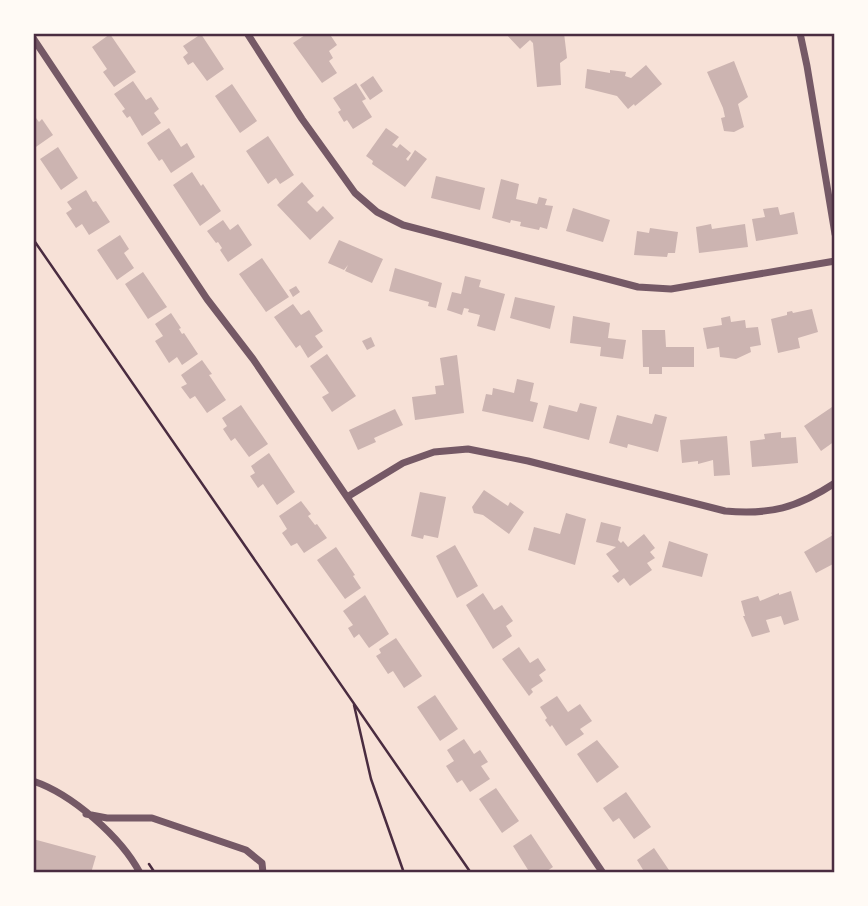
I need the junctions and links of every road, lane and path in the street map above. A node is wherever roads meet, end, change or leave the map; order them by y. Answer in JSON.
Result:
{"nodes":[{"id":1,"x":247,"y":33,"type":"edge"},
{"id":2,"x":800,"y":33,"type":"edge"},
{"id":3,"x":33,"y":38,"type":"edge"},
{"id":4,"x":835,"y":234,"type":"edge"},
{"id":5,"x":33,"y":239,"type":"edge"},
{"id":6,"x":835,"y":261,"type":"edge"},
{"id":7,"x":835,"y":483,"type":"edge"},
{"id":8,"x":347,"y":496,"type":"junction"},
{"id":9,"x":354,"y":701,"type":"junction"},
{"id":10,"x":33,"y":781,"type":"edge"},
{"id":11,"x":86,"y":814,"type":"junction"},
{"id":12,"x":140,"y":873,"type":"edge"},
{"id":13,"x":263,"y":873,"type":"edge"},
{"id":14,"x":404,"y":873,"type":"edge"},
{"id":15,"x":471,"y":873,"type":"edge"},
{"id":16,"x":603,"y":873,"type":"edge"}],
"edges":[{"from":1,"to":6,"type":"street"},
{"from":2,"to":4,"type":"street"},
{"from":3,"to":8,"type":"street"},
{"from":5,"to":9,"type":"path"},
{"from":7,"to":8,"type":"street"},
{"from":8,"to":16,"type":"street"},
{"from":9,"to":14,"type":"path"},
{"from":9,"to":15,"type":"path"},
{"from":10,"to":11,"type":"street"},
{"from":11,"to":12,"type":"street"},
{"from":11,"to":13,"type":"street"}]}
